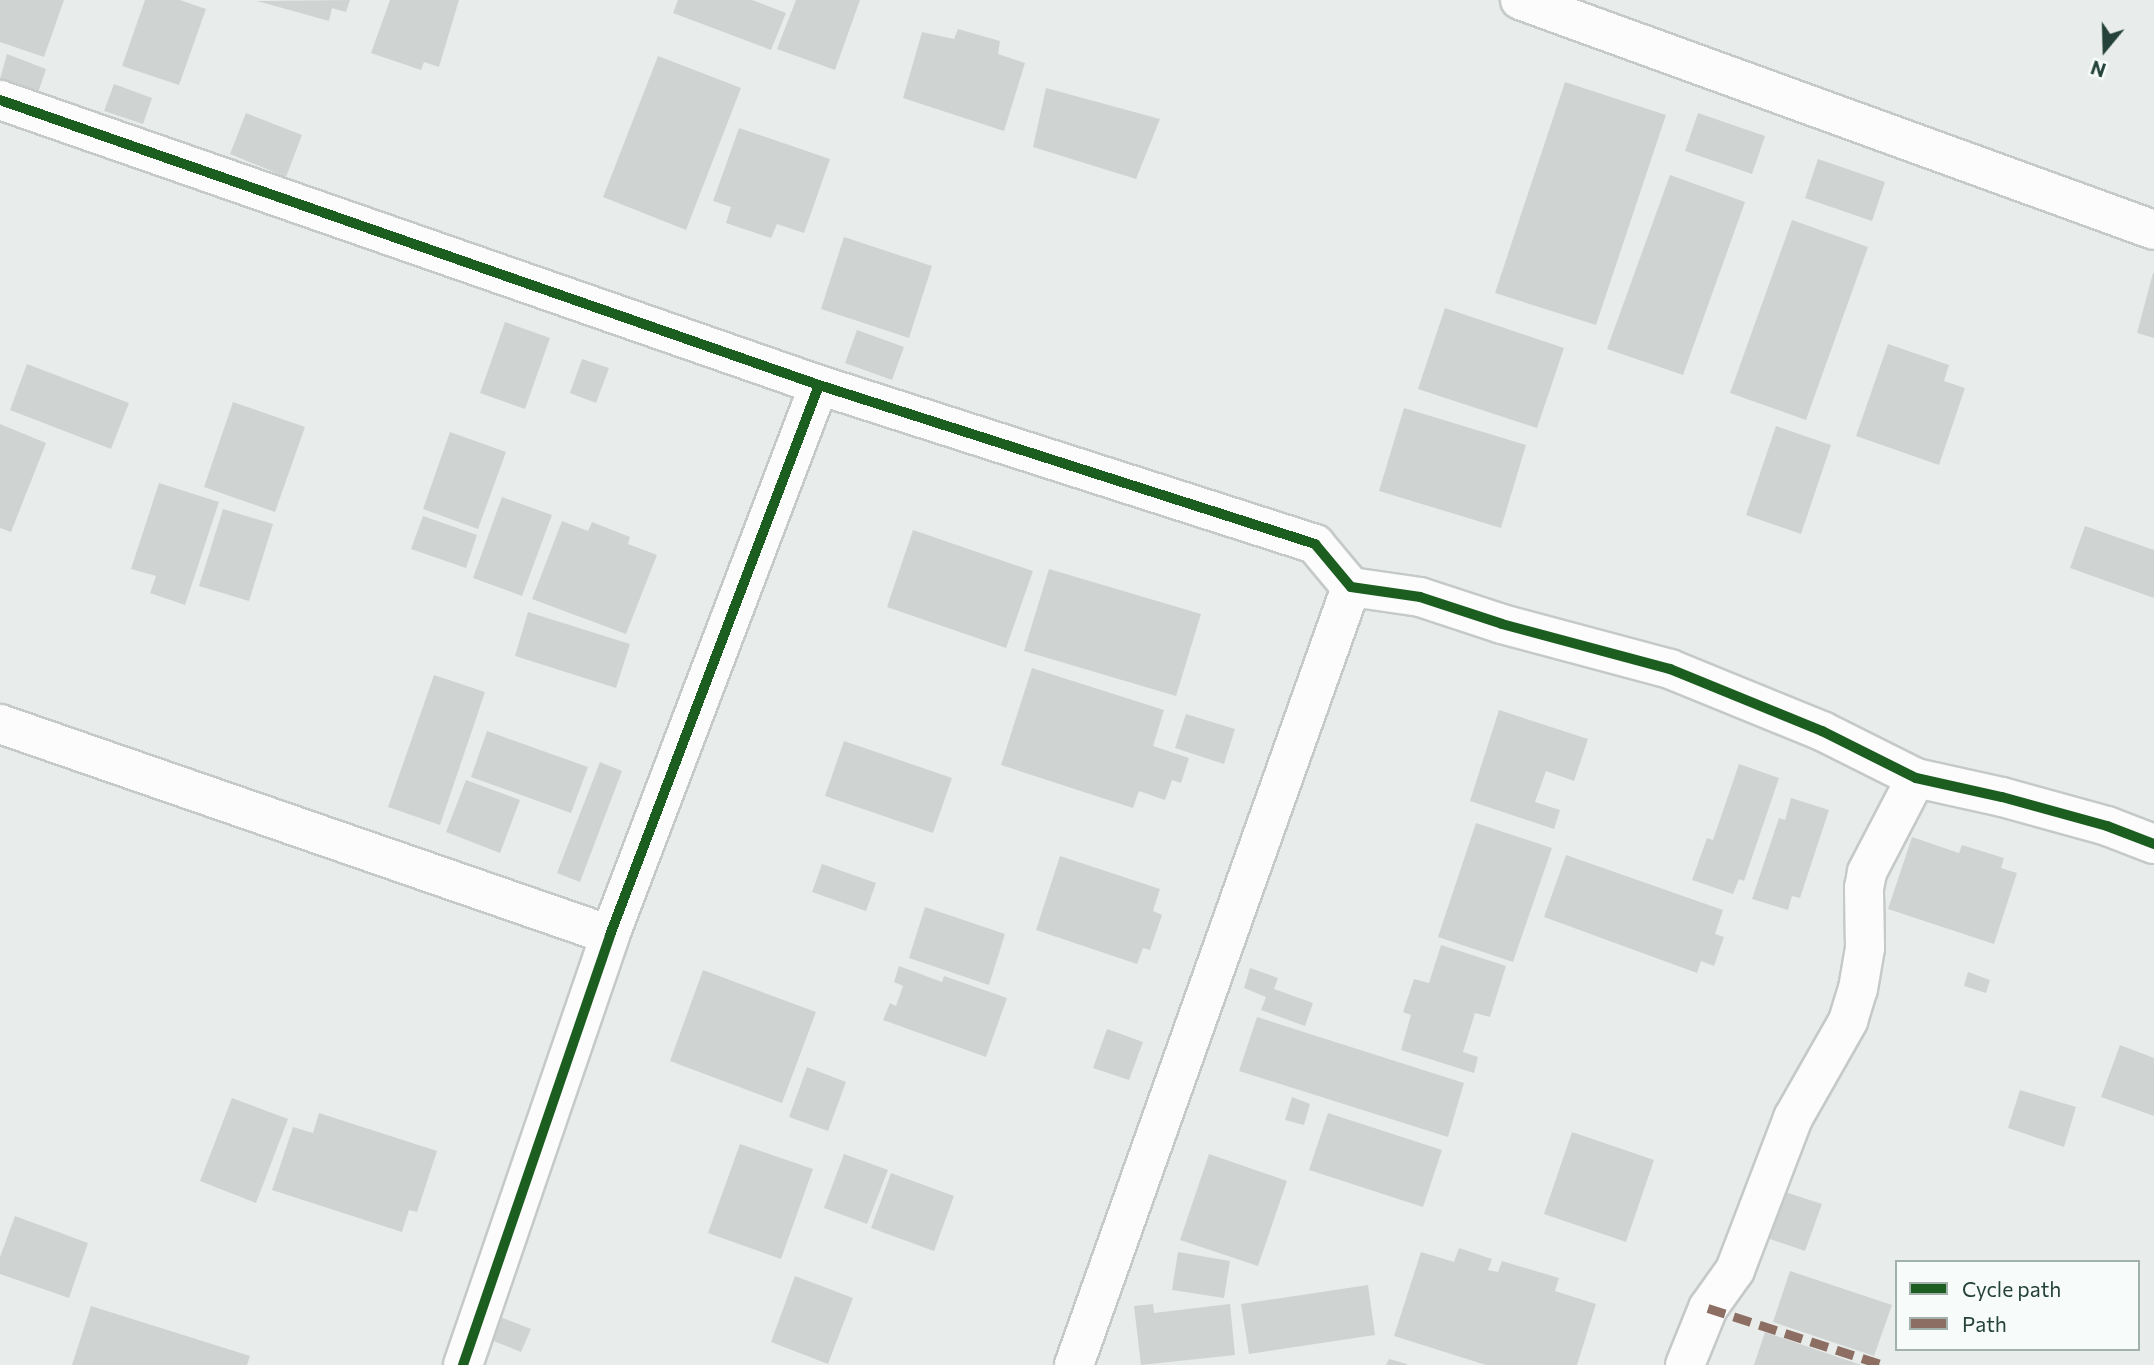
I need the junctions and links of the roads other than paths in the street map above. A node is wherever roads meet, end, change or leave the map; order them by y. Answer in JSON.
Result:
{"nodes":[{"id":1,"x":1520,"y":0,"type":"edge"},
{"id":2,"x":0,"y":100,"type":"edge"},
{"id":3,"x":2154,"y":230,"type":"edge"},
{"id":4,"x":819,"y":385,"type":"junction"},
{"id":5,"x":1351,"y":587,"type":"junction"},
{"id":6,"x":0,"y":724,"type":"edge"},
{"id":7,"x":1916,"y":778,"type":"junction"},
{"id":8,"x":2154,"y":844,"type":"edge"},
{"id":9,"x":610,"y":935,"type":"junction"},
{"id":10,"x":463,"y":1365,"type":"edge"},
{"id":11,"x":1074,"y":1365,"type":"edge"},
{"id":12,"x":1685,"y":1365,"type":"edge"}],
"edges":[{"from":1,"to":3,"type":"street"},
{"from":2,"to":4,"type":"street"},
{"from":4,"to":5,"type":"street"},
{"from":4,"to":9,"type":"street"},
{"from":5,"to":7,"type":"street"},
{"from":5,"to":11,"type":"street"},
{"from":6,"to":9,"type":"street"},
{"from":7,"to":8,"type":"street"},
{"from":7,"to":12,"type":"street"},
{"from":9,"to":10,"type":"street"}]}
